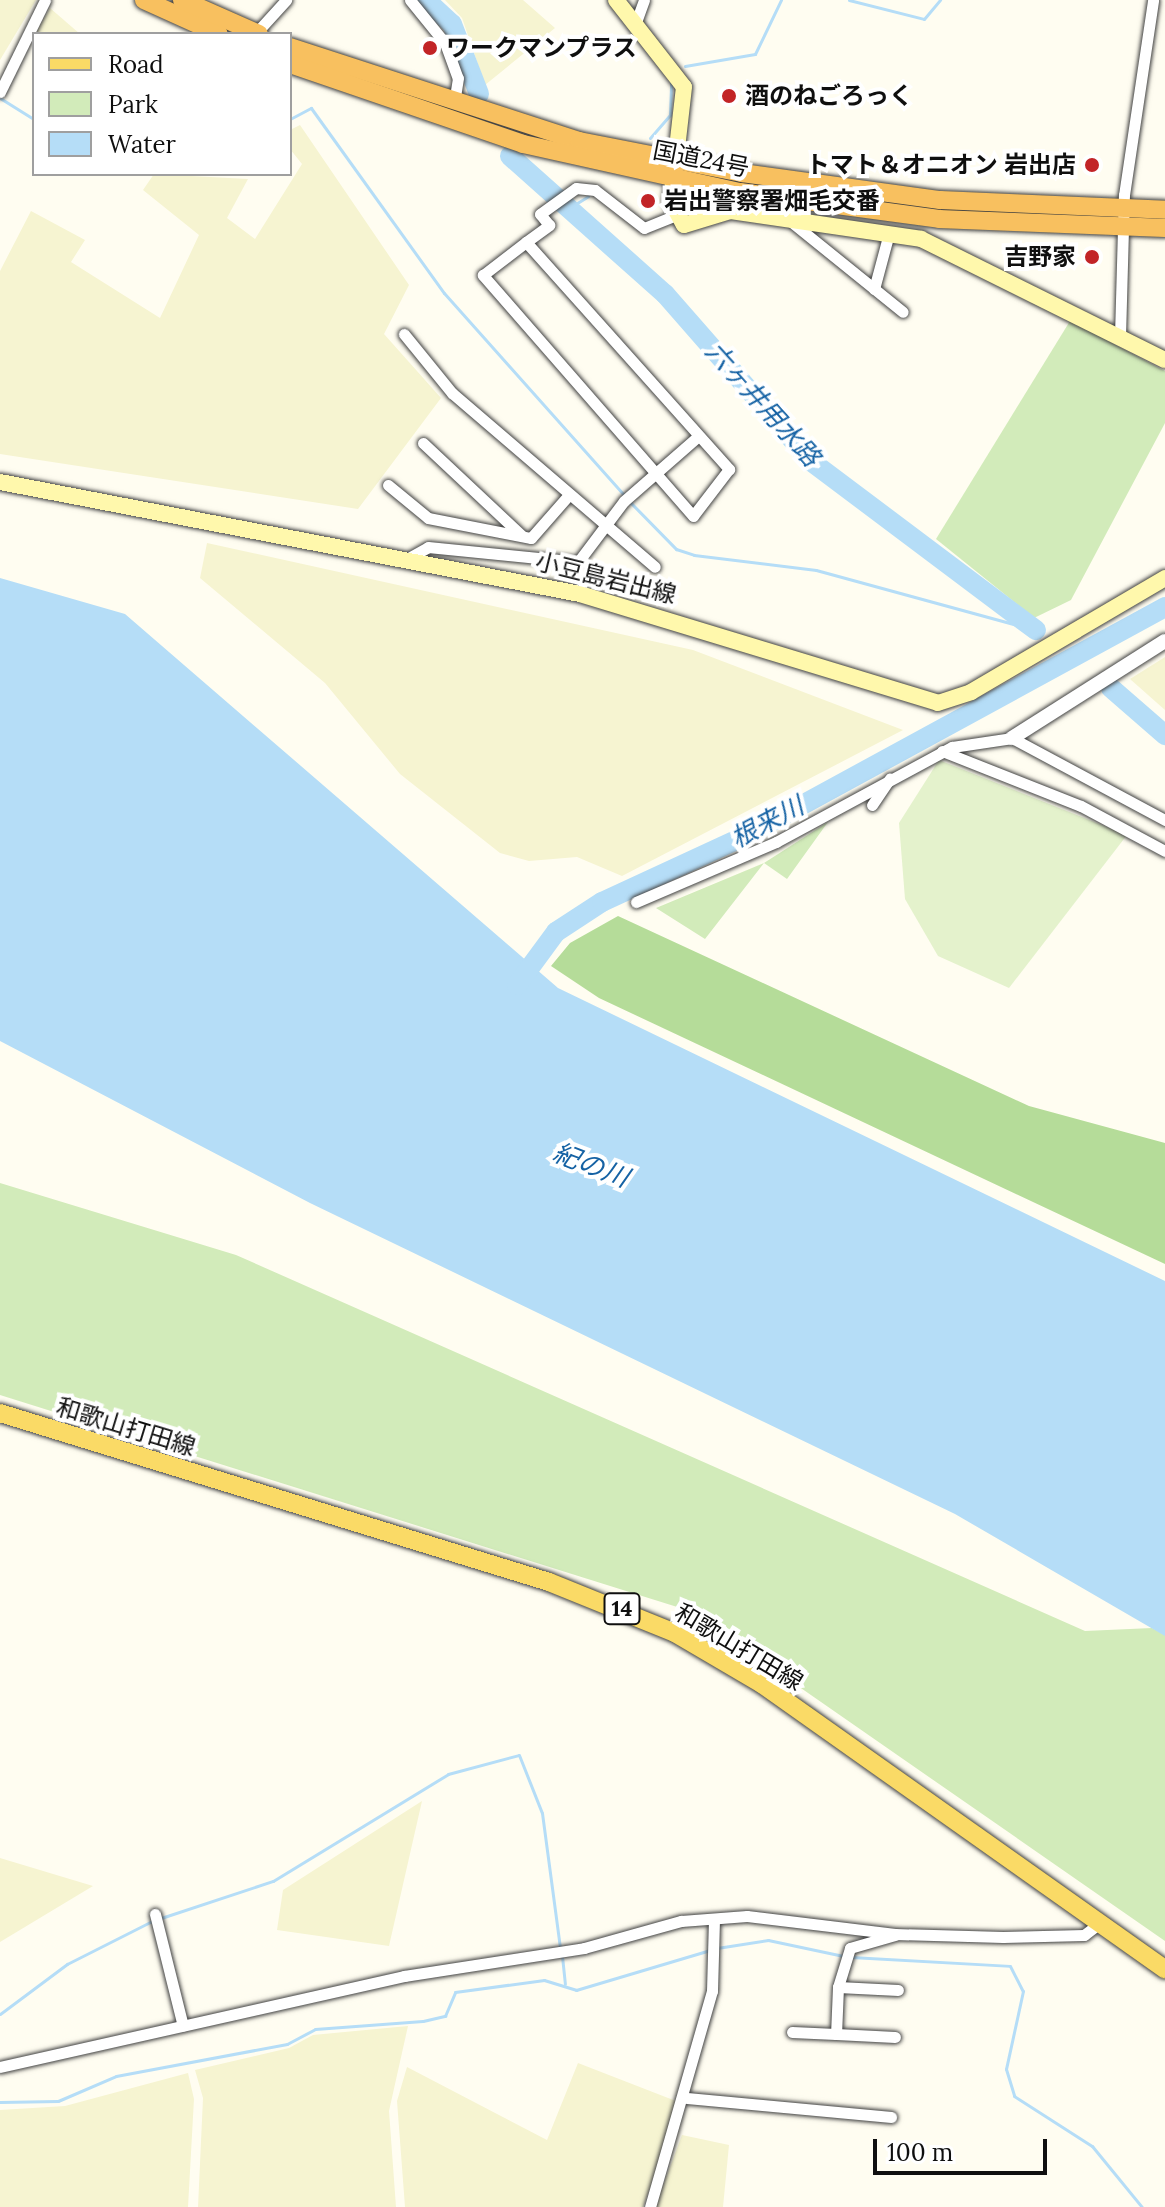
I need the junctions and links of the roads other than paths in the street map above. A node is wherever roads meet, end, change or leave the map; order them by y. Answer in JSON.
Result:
{"nodes":[{"id":1,"x":45,"y":0,"type":"edge"},
{"id":2,"x":144,"y":0,"type":"edge"},
{"id":3,"x":182,"y":0,"type":"edge"},
{"id":4,"x":286,"y":0,"type":"edge"},
{"id":5,"x":410,"y":0,"type":"edge"},
{"id":6,"x":616,"y":0,"type":"edge"},
{"id":7,"x":644,"y":0,"type":"edge"},
{"id":8,"x":1153,"y":0,"type":"edge"},
{"id":9,"x":636,"y":22,"type":"junction"},
{"id":10,"x":215,"y":32,"type":"edge"},
{"id":11,"x":256,"y":32,"type":"edge"},
{"id":12,"x":259,"y":32,"type":"edge"},
{"id":13,"x":292,"y":48,"type":"edge"},
{"id":14,"x":292,"y":65,"type":"edge"},
{"id":15,"x":0,"y":92,"type":"edge"},
{"id":16,"x":454,"y":103,"type":"junction"},
{"id":17,"x":676,"y":170,"type":"junction"},
{"id":18,"x":1122,"y":209,"type":"junction"},
{"id":19,"x":1165,"y":210,"type":"edge"},
{"id":20,"x":673,"y":216,"type":"junction"},
{"id":21,"x":789,"y":220,"type":"junction"},
{"id":22,"x":1128,"y":228,"type":"junction"},
{"id":23,"x":1165,"y":228,"type":"edge"},
{"id":24,"x":889,"y":233,"type":"junction"},
{"id":25,"x":526,"y":242,"type":"junction"},
{"id":26,"x":874,"y":289,"type":"junction"},
{"id":27,"x":903,"y":312,"type":"dead end"},
{"id":28,"x":404,"y":334,"type":"dead end"},
{"id":29,"x":1120,"y":336,"type":"junction"},
{"id":30,"x":1165,"y":360,"type":"edge"},
{"id":31,"x":695,"y":439,"type":"junction"},
{"id":32,"x":423,"y":443,"type":"dead end"},
{"id":33,"x":655,"y":475,"type":"junction"},
{"id":34,"x":0,"y":482,"type":"edge"},
{"id":35,"x":388,"y":485,"type":"dead end"},
{"id":36,"x":567,"y":497,"type":"junction"},
{"id":37,"x":603,"y":529,"type":"junction"},
{"id":38,"x":522,"y":536,"type":"junction"},
{"id":39,"x":405,"y":560,"type":"junction"},
{"id":40,"x":655,"y":567,"type":"dead end"},
{"id":41,"x":1165,"y":578,"type":"edge"},
{"id":42,"x":1165,"y":641,"type":"edge"},
{"id":43,"x":1012,"y":738,"type":"junction"},
{"id":44,"x":942,"y":751,"type":"junction"},
{"id":45,"x":890,"y":778,"type":"junction"},
{"id":46,"x":872,"y":805,"type":"dead end"},
{"id":47,"x":1165,"y":820,"type":"edge"},
{"id":48,"x":1165,"y":851,"type":"edge"},
{"id":49,"x":636,"y":902,"type":"dead end"},
{"id":50,"x":0,"y":1413,"type":"edge"},
{"id":51,"x":155,"y":1914,"type":"dead end"},
{"id":52,"x":714,"y":1919,"type":"junction"},
{"id":53,"x":1096,"y":1926,"type":"junction"},
{"id":54,"x":895,"y":1934,"type":"junction"},
{"id":55,"x":1165,"y":1969,"type":"edge"},
{"id":56,"x":838,"y":1987,"type":"junction"},
{"id":57,"x":898,"y":1990,"type":"dead end"},
{"id":58,"x":183,"y":2026,"type":"junction"},
{"id":59,"x":792,"y":2032,"type":"dead end"},
{"id":60,"x":836,"y":2034,"type":"junction"},
{"id":61,"x":895,"y":2037,"type":"dead end"},
{"id":62,"x":0,"y":2067,"type":"edge"},
{"id":63,"x":687,"y":2098,"type":"junction"},
{"id":64,"x":891,"y":2117,"type":"dead end"},
{"id":65,"x":650,"y":2207,"type":"edge"}],
"edges":[{"from":1,"to":15,"type":"street"},
{"from":2,"to":10,"type":"highway"},
{"from":3,"to":11,"type":"highway"},
{"from":4,"to":12,"type":"street"},
{"from":5,"to":16,"type":"street"},
{"from":6,"to":9,"type":"main road"},
{"from":7,"to":9,"type":"street"},
{"from":8,"to":18,"type":"street"},
{"from":9,"to":17,"type":"main road"},
{"from":13,"to":16,"type":"highway","name":"国道24号"},
{"from":14,"to":17,"type":"highway","name":"国道24号"},
{"from":16,"to":17,"type":"highway","name":"国道24号"},
{"from":17,"to":18,"type":"highway","name":"国道24号"},
{"from":17,"to":20,"type":"main road"},
{"from":17,"to":22,"type":"highway","name":"国道24号"},
{"from":18,"to":19,"type":"highway","name":"国道24号"},
{"from":18,"to":22,"type":"street"},
{"from":20,"to":21,"type":"main road"},
{"from":20,"to":25,"type":"street"},
{"from":21,"to":24,"type":"main road"},
{"from":21,"to":26,"type":"street"},
{"from":22,"to":23,"type":"highway","name":"国道24号"},
{"from":22,"to":29,"type":"street"},
{"from":24,"to":26,"type":"street"},
{"from":24,"to":29,"type":"main road"},
{"from":25,"to":31,"type":"street"},
{"from":25,"to":33,"type":"street"},
{"from":26,"to":27,"type":"street"},
{"from":28,"to":36,"type":"street"},
{"from":29,"to":30,"type":"main road"},
{"from":31,"to":33,"type":"street"},
{"from":31,"to":33,"type":"street"},
{"from":32,"to":38,"type":"street"},
{"from":33,"to":37,"type":"street"},
{"from":34,"to":39,"type":"main road","name":"小豆島岩出線"},
{"from":35,"to":38,"type":"street"},
{"from":36,"to":37,"type":"street"},
{"from":36,"to":38,"type":"street"},
{"from":37,"to":39,"type":"street"},
{"from":37,"to":40,"type":"street"},
{"from":39,"to":41,"type":"main road","name":"小豆島岩出線"},
{"from":42,"to":43,"type":"street"},
{"from":43,"to":44,"type":"street"},
{"from":43,"to":47,"type":"street"},
{"from":44,"to":45,"type":"street"},
{"from":44,"to":48,"type":"street"},
{"from":45,"to":46,"type":"street"},
{"from":45,"to":49,"type":"street"},
{"from":50,"to":53,"type":"main road","name":"和歌山打田線","number":"14"},
{"from":51,"to":58,"type":"street"},
{"from":52,"to":54,"type":"street"},
{"from":52,"to":58,"type":"street"},
{"from":52,"to":63,"type":"street"},
{"from":53,"to":54,"type":"street"},
{"from":53,"to":55,"type":"main road","name":"和歌山打田線","number":"14"},
{"from":54,"to":56,"type":"street"},
{"from":56,"to":57,"type":"street"},
{"from":56,"to":60,"type":"street"},
{"from":58,"to":62,"type":"street"},
{"from":59,"to":60,"type":"street"},
{"from":60,"to":61,"type":"street"},
{"from":63,"to":64,"type":"street"},
{"from":63,"to":65,"type":"street"}]}
